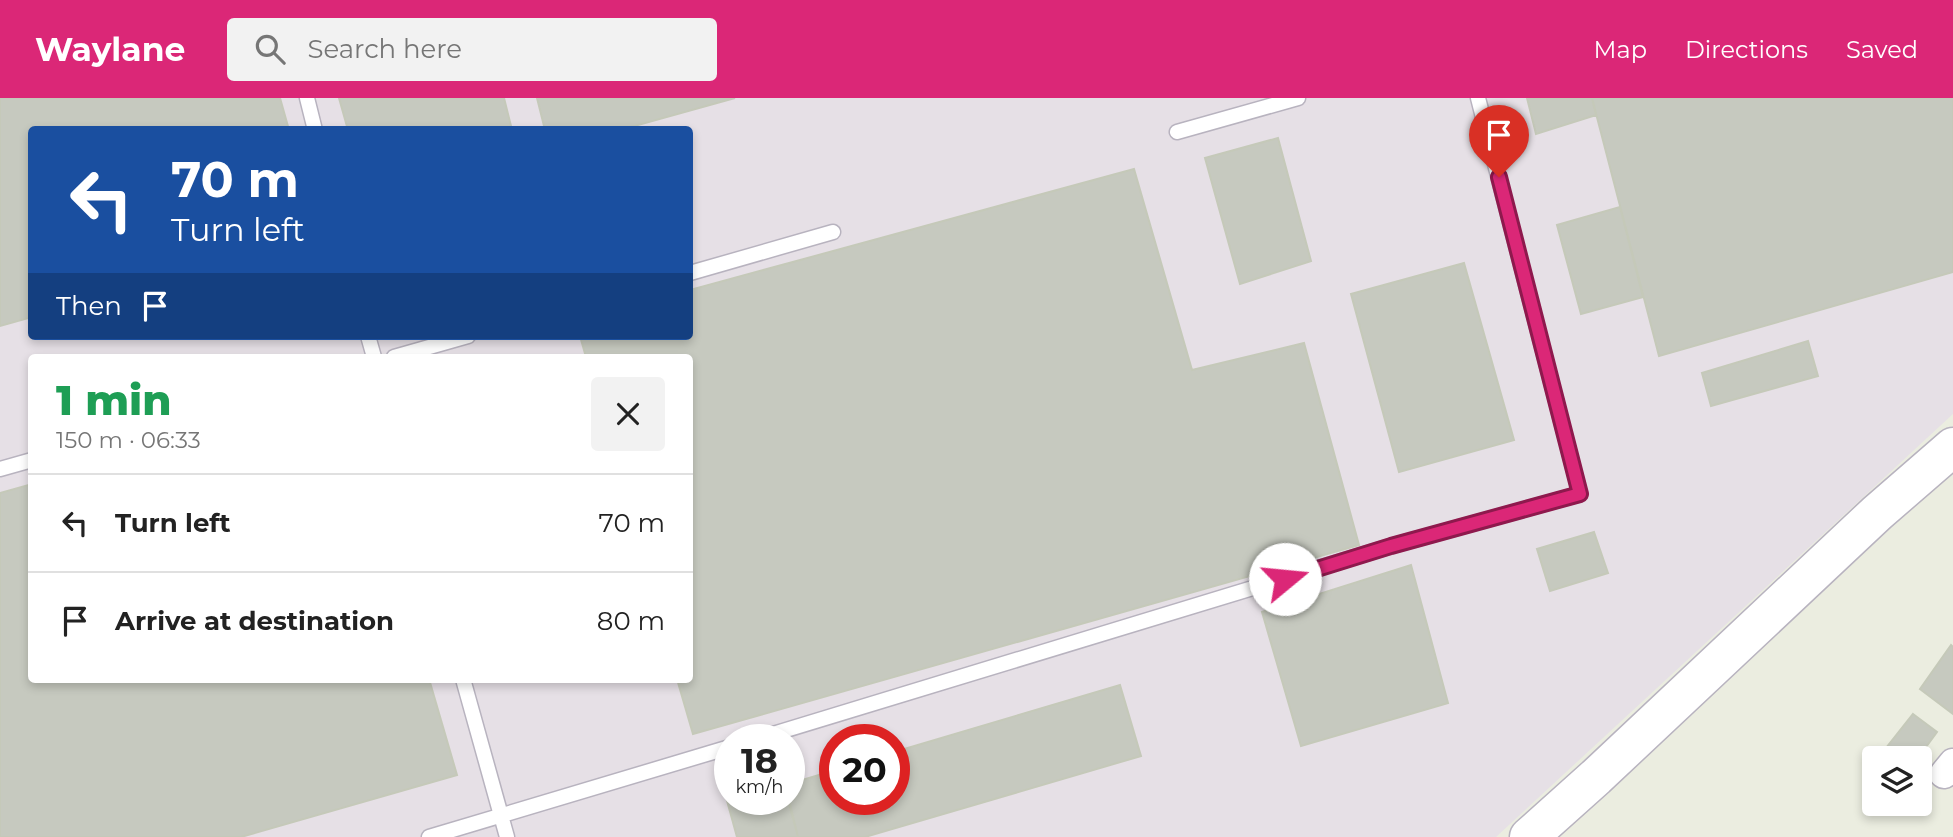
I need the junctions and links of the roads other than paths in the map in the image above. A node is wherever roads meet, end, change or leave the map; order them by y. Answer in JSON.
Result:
{"nodes":[{"id":1,"x":307,"y":98,"type":"edge"},
{"id":2,"x":1298,"y":98,"type":"edge"},
{"id":3,"x":1478,"y":98,"type":"edge"},
{"id":4,"x":314,"y":126,"type":"edge"},
{"id":5,"x":1177,"y":132,"type":"dead end"},
{"id":6,"x":833,"y":232,"type":"dead end"},
{"id":7,"x":693,"y":272,"type":"edge"},
{"id":8,"x":454,"y":340,"type":"edge"},
{"id":9,"x":405,"y":354,"type":"edge"},
{"id":10,"x":1953,"y":447,"type":"edge"},
{"id":11,"x":28,"y":461,"type":"edge"},
{"id":12,"x":0,"y":469,"type":"edge"},
{"id":13,"x":464,"y":683,"type":"edge"},
{"id":14,"x":805,"y":724,"type":"edge"},
{"id":15,"x":714,"y":752,"type":"edge"},
{"id":16,"x":501,"y":817,"type":"junction"},
{"id":17,"x":429,"y":837,"type":"edge"},
{"id":18,"x":506,"y":837,"type":"edge"},
{"id":19,"x":1529,"y":837,"type":"edge"}],
"edges":[{"from":1,"to":4,"type":"lane"},
{"from":2,"to":5,"type":"lane"},
{"from":3,"to":14,"type":"lane"},
{"from":6,"to":7,"type":"lane"},
{"from":8,"to":9,"type":"lane"},
{"from":10,"to":19,"type":"street"},
{"from":11,"to":12,"type":"lane"},
{"from":13,"to":16,"type":"lane"},
{"from":15,"to":16,"type":"lane"},
{"from":16,"to":17,"type":"lane"},
{"from":16,"to":18,"type":"lane"}]}
